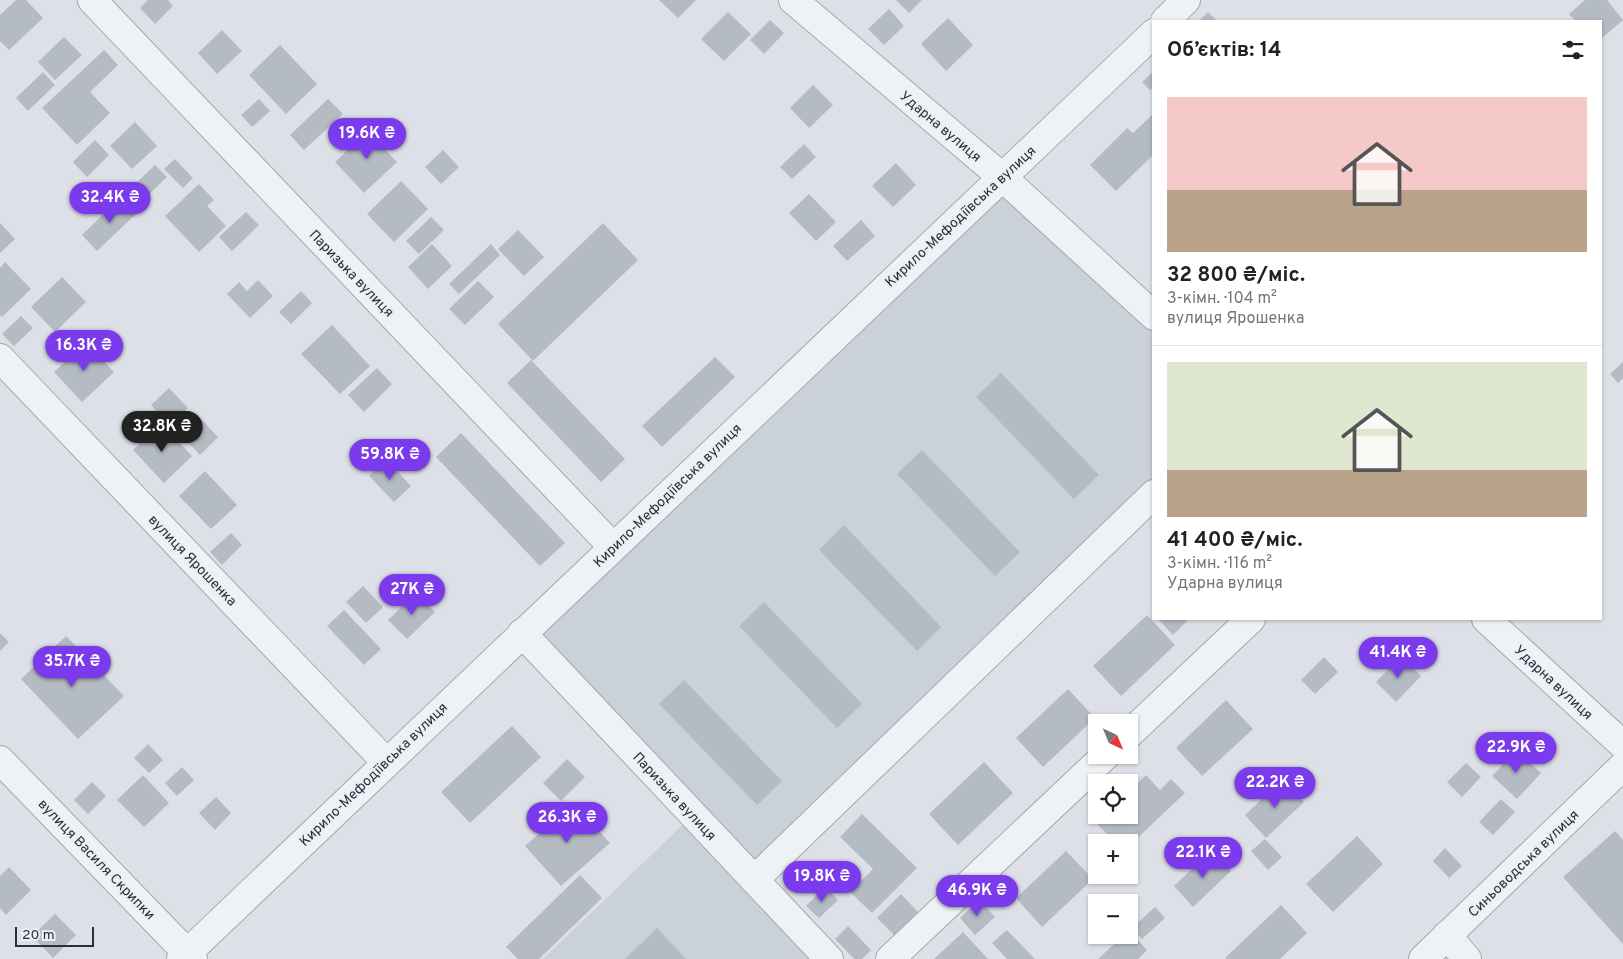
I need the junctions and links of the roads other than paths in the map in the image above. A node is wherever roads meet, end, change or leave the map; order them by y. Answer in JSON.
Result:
{"nodes":[{"id":1,"x":92,"y":0,"type":"edge"},
{"id":2,"x":793,"y":0,"type":"edge"},
{"id":3,"x":1186,"y":0,"type":"edge"},
{"id":4,"x":1166,"y":20,"type":"edge"},
{"id":5,"x":1152,"y":34,"type":"edge"},
{"id":6,"x":1002,"y":177,"type":"junction"},
{"id":7,"x":1152,"y":314,"type":"edge"},
{"id":8,"x":0,"y":358,"type":"edge"},
{"id":9,"x":1152,"y":496,"type":"edge"},
{"id":10,"x":612,"y":546,"type":"junction"},
{"id":11,"x":1250,"y":620,"type":"edge"},
{"id":12,"x":1487,"y":620,"type":"edge"},
{"id":13,"x":522,"y":633,"type":"junction"},
{"id":14,"x":1138,"y":726,"type":"edge"},
{"id":15,"x":1623,"y":745,"type":"edge"},
{"id":16,"x":0,"y":760,"type":"edge"},
{"id":17,"x":386,"y":762,"type":"junction"},
{"id":18,"x":1096,"y":764,"type":"edge"},
{"id":19,"x":1620,"y":777,"type":"edge"},
{"id":20,"x":754,"y":880,"type":"junction"},
{"id":21,"x":1447,"y":935,"type":"junction"},
{"id":22,"x":187,"y":957,"type":"edge"},
{"id":23,"x":828,"y":959,"type":"edge"},
{"id":24,"x":890,"y":959,"type":"edge"},
{"id":25,"x":1422,"y":959,"type":"edge"},
{"id":26,"x":1468,"y":959,"type":"edge"}],
"edges":[{"from":1,"to":10,"type":"street","name":"Паризька вулиця"},
{"from":2,"to":6,"type":"street","name":"Ударна вулиця"},
{"from":3,"to":4,"type":"street"},
{"from":5,"to":6,"type":"street","name":"Кирило-Мефодіївська вулиця"},
{"from":6,"to":7,"type":"street","name":"Ударна вулиця"},
{"from":6,"to":10,"type":"street","name":"Кирило-Мефодіївська вулиця"},
{"from":8,"to":17,"type":"street","name":"вулиця Ярошенка"},
{"from":9,"to":20,"type":"street"},
{"from":10,"to":13,"type":"street","name":"Кирило-Мефодіївська вулиця"},
{"from":11,"to":14,"type":"street"},
{"from":12,"to":15,"type":"street","name":"Ударна вулиця"},
{"from":13,"to":17,"type":"street","name":"Кирило-Мефодіївська вулиця"},
{"from":13,"to":20,"type":"street","name":"Паризька вулиця"},
{"from":16,"to":22,"type":"street","name":"вулиця Василя Скрипки"},
{"from":17,"to":22,"type":"street","name":"Кирило-Мефодіївська вулиця"},
{"from":18,"to":24,"type":"street"},
{"from":19,"to":21,"type":"street","name":"Синьоводська вулиця"},
{"from":20,"to":23,"type":"street","name":"Паризька вулиця"},
{"from":21,"to":25,"type":"street","name":"Синьоводська вулиця"},
{"from":21,"to":26,"type":"street"}]}
